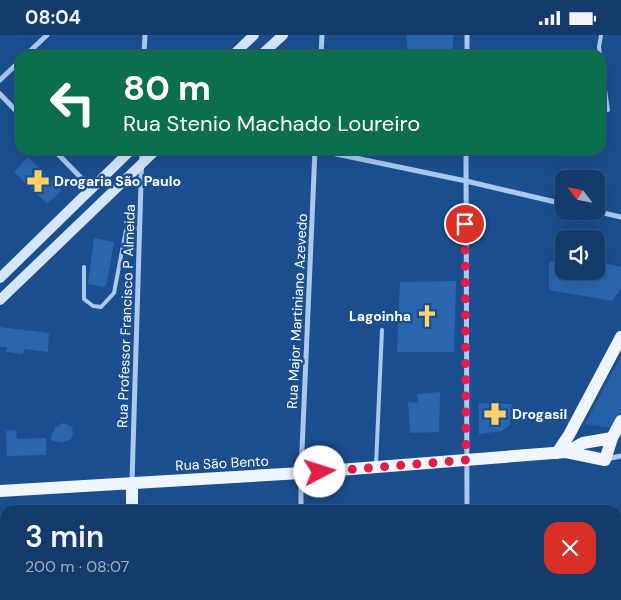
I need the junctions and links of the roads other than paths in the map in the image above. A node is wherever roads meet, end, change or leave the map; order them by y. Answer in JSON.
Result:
{"nodes":[{"id":1,"x":47,"y":35,"type":"edge"},
{"id":2,"x":145,"y":35,"type":"edge"},
{"id":3,"x":254,"y":35,"type":"edge"},
{"id":4,"x":283,"y":35,"type":"edge"},
{"id":5,"x":322,"y":35,"type":"edge"},
{"id":6,"x":467,"y":35,"type":"edge"},
{"id":7,"x":601,"y":35,"type":"edge"},
{"id":8,"x":31,"y":50,"type":"edge"},
{"id":9,"x":144,"y":50,"type":"edge"},
{"id":10,"x":238,"y":50,"type":"edge"},
{"id":11,"x":266,"y":50,"type":"edge"},
{"id":12,"x":321,"y":50,"type":"edge"},
{"id":13,"x":467,"y":50,"type":"edge"},
{"id":14,"x":599,"y":50,"type":"edge"},
{"id":15,"x":15,"y":66,"type":"edge"},
{"id":16,"x":0,"y":80,"type":"edge"},
{"id":17,"x":0,"y":94,"type":"edge"},
{"id":18,"x":606,"y":97,"type":"edge"},
{"id":19,"x":15,"y":110,"type":"edge"},
{"id":20,"x":608,"y":110,"type":"dead end"},
{"id":21,"x":59,"y":155,"type":"edge"},
{"id":22,"x":126,"y":155,"type":"edge"},
{"id":23,"x":142,"y":155,"type":"edge"},
{"id":24,"x":151,"y":155,"type":"edge"},
{"id":25,"x":316,"y":155,"type":"edge"},
{"id":26,"x":340,"y":155,"type":"edge"},
{"id":27,"x":466,"y":155,"type":"edge"},
{"id":28,"x":142,"y":163,"type":"junction"},
{"id":29,"x":466,"y":181,"type":"junction"},
{"id":30,"x":92,"y":189,"type":"junction"},
{"id":31,"x":555,"y":202,"type":"edge"},
{"id":32,"x":605,"y":213,"type":"edge"},
{"id":33,"x":621,"y":217,"type":"edge"},
{"id":34,"x":139,"y":228,"type":"junction"},
{"id":35,"x":84,"y":267,"type":"dead end"},
{"id":36,"x":0,"y":278,"type":"edge"},
{"id":37,"x":0,"y":300,"type":"edge"},
{"id":38,"x":382,"y":330,"type":"dead end"},
{"id":39,"x":621,"y":337,"type":"edge"},
{"id":40,"x":621,"y":421,"type":"edge"},
{"id":41,"x":614,"y":439,"type":"junction"},
{"id":42,"x":561,"y":453,"type":"junction"},
{"id":43,"x":621,"y":456,"type":"edge"},
{"id":44,"x":466,"y":460,"type":"junction"},
{"id":45,"x":605,"y":460,"type":"junction"},
{"id":46,"x":376,"y":467,"type":"junction"},
{"id":47,"x":301,"y":473,"type":"junction"},
{"id":48,"x":132,"y":483,"type":"junction"},
{"id":49,"x":0,"y":491,"type":"edge"},
{"id":50,"x":132,"y":505,"type":"edge"},
{"id":51,"x":301,"y":505,"type":"edge"},
{"id":52,"x":467,"y":505,"type":"edge"}],
"edges":[{"from":1,"to":8,"type":"street"},
{"from":2,"to":9,"type":"street"},
{"from":3,"to":10,"type":"main road"},
{"from":4,"to":11,"type":"main road"},
{"from":5,"to":12,"type":"street"},
{"from":6,"to":13,"type":"street"},
{"from":7,"to":14,"type":"lane"},
{"from":15,"to":16,"type":"street"},
{"from":17,"to":19,"type":"street"},
{"from":18,"to":20,"type":"lane"},
{"from":21,"to":30,"type":"street"},
{"from":22,"to":30,"type":"main road"},
{"from":23,"to":28,"type":"street","name":"Rua Professor Francisco P Almeida"},
{"from":24,"to":28,"type":"main road"},
{"from":25,"to":47,"type":"street","name":"Rua Major Martiniano Azevedo"},
{"from":26,"to":29,"type":"street"},
{"from":27,"to":29,"type":"street"},
{"from":28,"to":34,"type":"street","name":"Rua Professor Francisco P Almeida"},
{"from":28,"to":37,"type":"main road"},
{"from":29,"to":31,"type":"street"},
{"from":29,"to":44,"type":"street"},
{"from":30,"to":36,"type":"main road"},
{"from":32,"to":33,"type":"street"},
{"from":34,"to":35,"type":"lane"},
{"from":34,"to":48,"type":"street","name":"Rua Professor Francisco P Almeida"},
{"from":38,"to":46,"type":"lane"},
{"from":39,"to":42,"type":"main road"},
{"from":40,"to":41,"type":"main road"},
{"from":41,"to":42,"type":"main road","name":"Rua São Bento"},
{"from":41,"to":45,"type":"main road"},
{"from":42,"to":44,"type":"main road","name":"Rua São Bento"},
{"from":42,"to":45,"type":"main road","name":"Rua São Bento"},
{"from":43,"to":45,"type":"street","name":"Rua São Bento"},
{"from":44,"to":46,"type":"main road","name":"Rua São Bento"},
{"from":44,"to":52,"type":"street"},
{"from":46,"to":47,"type":"main road","name":"Rua São Bento"},
{"from":47,"to":48,"type":"main road","name":"Rua São Bento"},
{"from":47,"to":51,"type":"street","name":"Rua Major Martiniano Azevedo"},
{"from":48,"to":49,"type":"main road","name":"Rua São Bento"},
{"from":48,"to":50,"type":"main road"}]}
